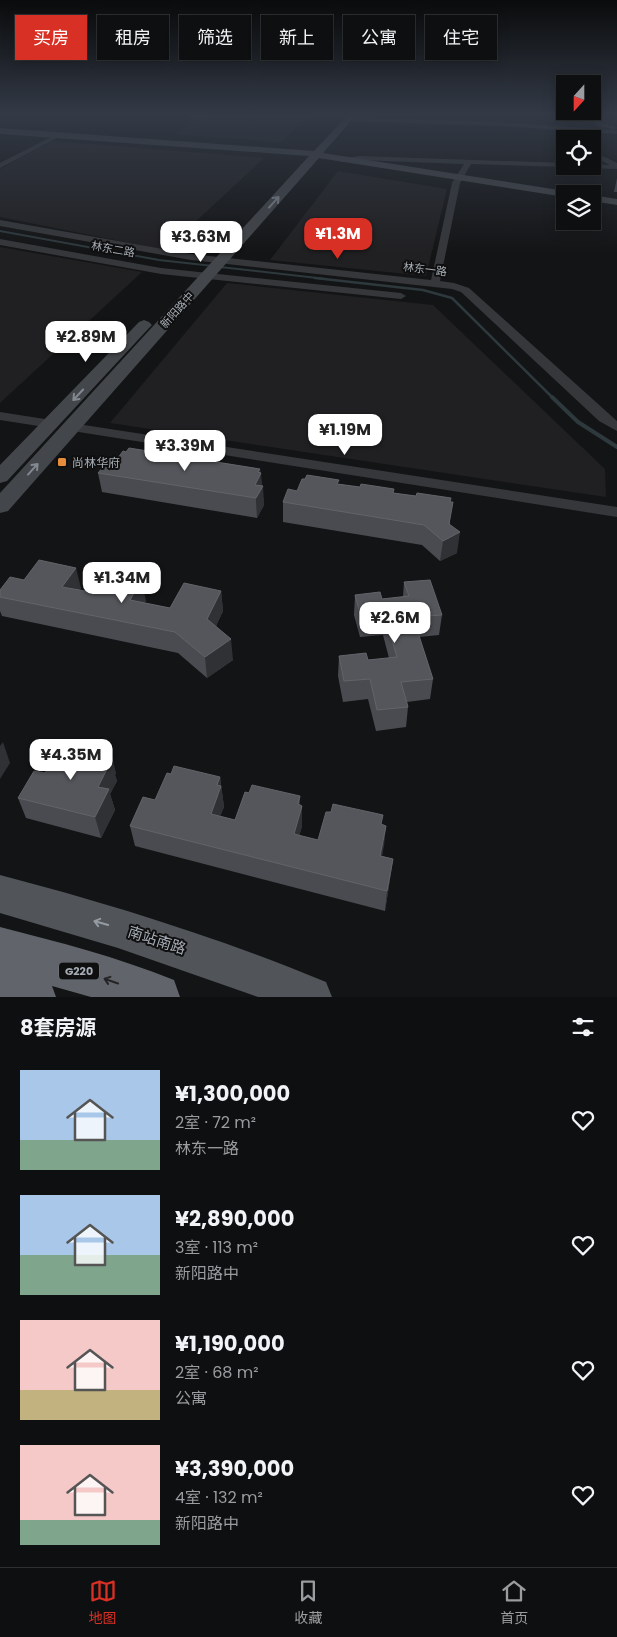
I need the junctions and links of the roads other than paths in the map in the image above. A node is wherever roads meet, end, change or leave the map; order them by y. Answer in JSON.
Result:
{"nodes":[{"id":1,"x":304,"y":161,"type":"edge"},
{"id":2,"x":345,"y":161,"type":"edge"},
{"id":3,"x":428,"y":161,"type":"edge"},
{"id":4,"x":605,"y":161,"type":"edge"},
{"id":5,"x":469,"y":162,"type":"junction"},
{"id":6,"x":556,"y":166,"type":"edge"},
{"id":7,"x":601,"y":166,"type":"edge"},
{"id":8,"x":617,"y":167,"type":"edge"},
{"id":9,"x":459,"y":178,"type":"junction"},
{"id":10,"x":556,"y":193,"type":"edge"},
{"id":11,"x":601,"y":199,"type":"edge"},
{"id":12,"x":617,"y":202,"type":"edge"},
{"id":13,"x":0,"y":223,"type":"edge"},
{"id":14,"x":0,"y":242,"type":"edge"},
{"id":15,"x":207,"y":267,"type":"junction"},
{"id":16,"x":435,"y":282,"type":"junction"},
{"id":17,"x":401,"y":296,"type":"dead end"},
{"id":18,"x":0,"y":416,"type":"edge"},
{"id":19,"x":51,"y":424,"type":"junction"},
{"id":20,"x":70,"y":427,"type":"junction"},
{"id":21,"x":617,"y":427,"type":"edge"},
{"id":22,"x":0,"y":477,"type":"edge"},
{"id":23,"x":0,"y":506,"type":"edge"},
{"id":24,"x":617,"y":512,"type":"edge"},
{"id":25,"x":0,"y":894,"type":"edge"},
{"id":26,"x":0,"y":949,"type":"edge"},
{"id":27,"x":228,"y":964,"type":"junction"},
{"id":28,"x":0,"y":987,"type":"edge"},
{"id":29,"x":33,"y":997,"type":"edge"},
{"id":30,"x":157,"y":997,"type":"edge"},
{"id":31,"x":291,"y":997,"type":"edge"},
{"id":32,"x":312,"y":997,"type":"edge"}],
"edges":[{"from":1,"to":15,"type":"main road","name":"新阳路中"},
{"from":2,"to":9,"type":"main road"},
{"from":3,"to":5,"type":"street"},
{"from":4,"to":8,"type":"street"},
{"from":5,"to":6,"type":"street"},
{"from":5,"to":9,"type":"street"},
{"from":7,"to":8,"type":"street"},
{"from":9,"to":10,"type":"main road"},
{"from":9,"to":16,"type":"street"},
{"from":11,"to":12,"type":"main road"},
{"from":13,"to":15,"type":"street","name":"林东一路"},
{"from":14,"to":15,"type":"street","name":"林东二路"},
{"from":15,"to":16,"type":"street","name":"林东一路"},
{"from":15,"to":17,"type":"street","name":"林东二路"},
{"from":15,"to":19,"type":"main road","name":"新阳路中","one_way":true},
{"from":15,"to":20,"type":"main road","name":"新阳路中"},
{"from":16,"to":21,"type":"street","name":"林东一路"},
{"from":18,"to":19,"type":"street"},
{"from":19,"to":22,"type":"main road","name":"新阳路中"},
{"from":23,"to":20,"type":"main road","name":"新阳路中","one_way":true},
{"from":20,"to":24,"type":"street"},
{"from":27,"to":25,"type":"main road","name":"南站南路","one_way":true},
{"from":30,"to":26,"type":"highway","number":"G220","one_way":true},
{"from":27,"to":31,"type":"main road"},
{"from":27,"to":32,"type":"main road","name":"南站南路"},
{"from":28,"to":29,"type":"highway"}]}
